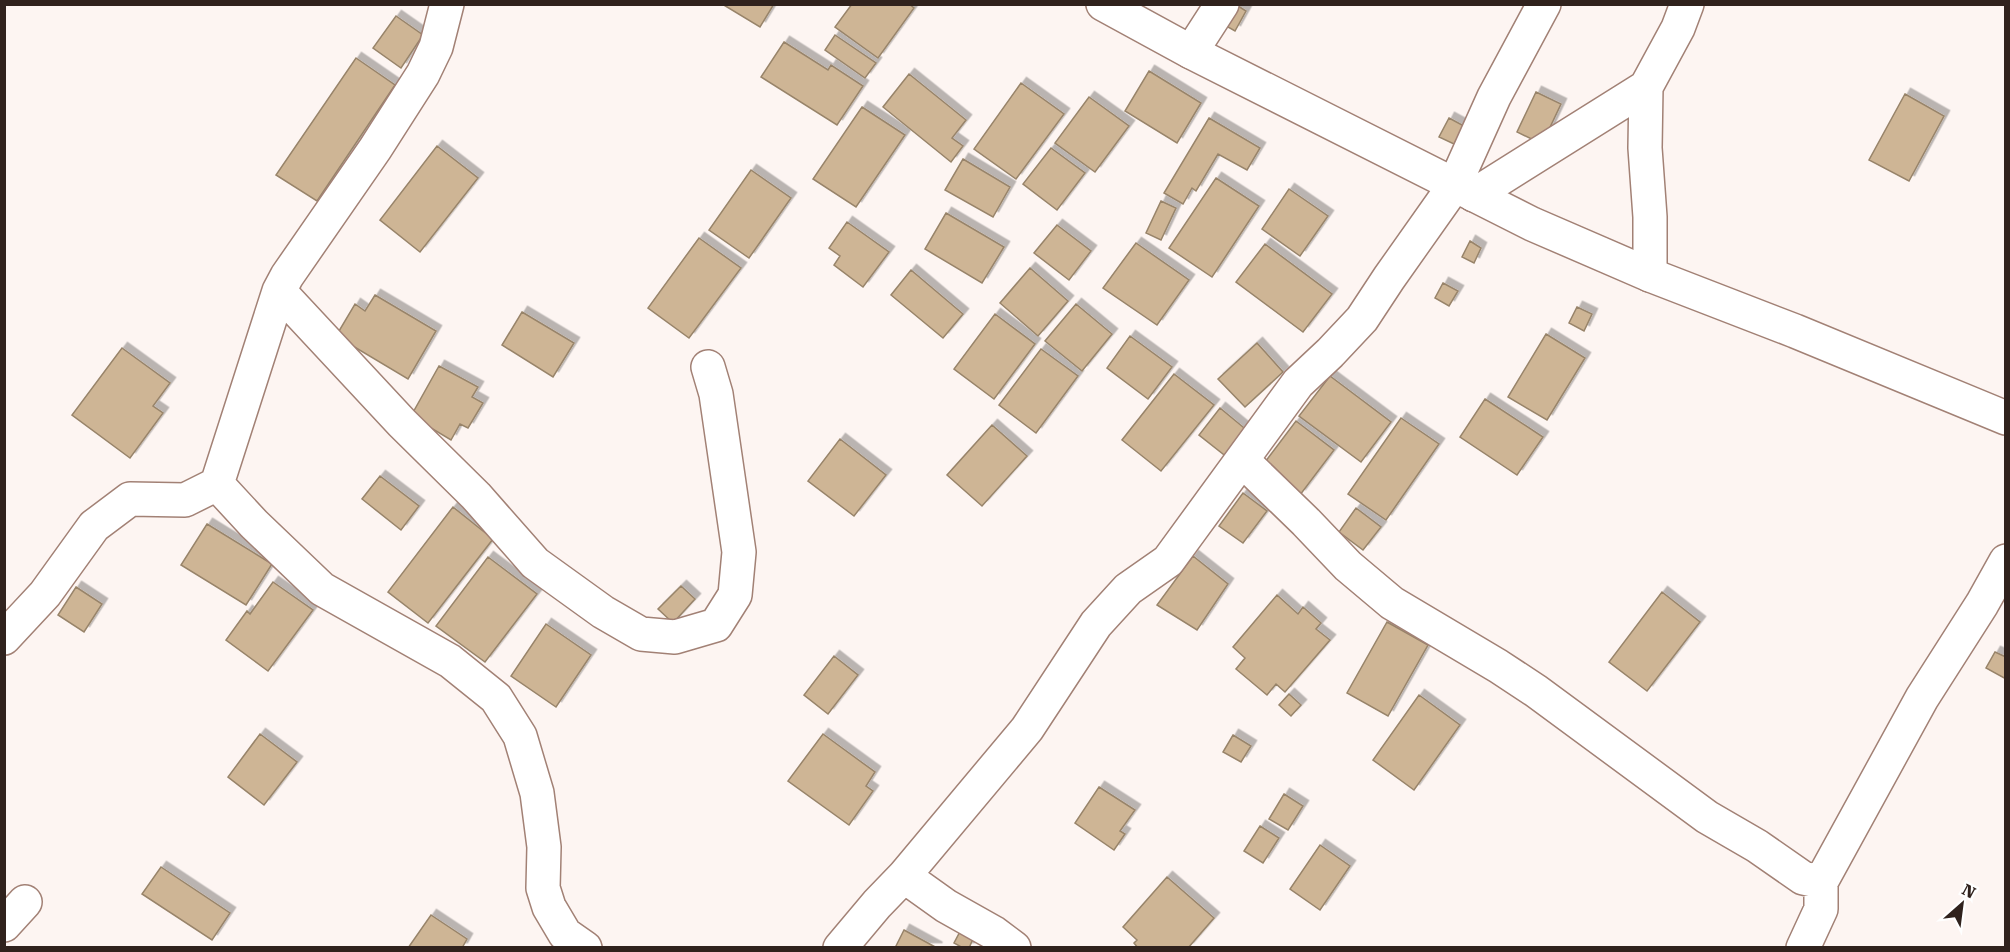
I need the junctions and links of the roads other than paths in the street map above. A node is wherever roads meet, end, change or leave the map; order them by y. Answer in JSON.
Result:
{"nodes":[{"id":1,"x":447,"y":4,"type":"edge"},
{"id":2,"x":1103,"y":4,"type":"edge"},
{"id":3,"x":1221,"y":4,"type":"edge"},
{"id":4,"x":1544,"y":4,"type":"edge"},
{"id":5,"x":1688,"y":4,"type":"edge"},
{"id":6,"x":1191,"y":52,"type":"junction"},
{"id":7,"x":1646,"y":87,"type":"junction"},
{"id":8,"x":1464,"y":191,"type":"junction"},
{"id":9,"x":1650,"y":275,"type":"junction"},
{"id":10,"x":279,"y":291,"type":"junction"},
{"id":11,"x":708,"y":367,"type":"dead end"},
{"id":12,"x":2006,"y":418,"type":"edge"},
{"id":13,"x":1243,"y":461,"type":"junction"},
{"id":14,"x":217,"y":484,"type":"junction"},
{"id":15,"x":2006,"y":561,"type":"edge"},
{"id":16,"x":4,"y":638,"type":"edge"},
{"id":17,"x":904,"y":876,"type":"junction"},
{"id":18,"x":1821,"y":882,"type":"junction"},
{"id":19,"x":585,"y":948,"type":"edge"},
{"id":20,"x":840,"y":948,"type":"edge"},
{"id":21,"x":1014,"y":948,"type":"edge"},
{"id":22,"x":1803,"y":948,"type":"edge"}],
"edges":[{"from":1,"to":10,"type":"street"},
{"from":2,"to":6,"type":"street"},
{"from":3,"to":6,"type":"street"},
{"from":4,"to":8,"type":"street"},
{"from":5,"to":7,"type":"street"},
{"from":6,"to":8,"type":"street"},
{"from":7,"to":8,"type":"street"},
{"from":7,"to":9,"type":"street"},
{"from":8,"to":9,"type":"street"},
{"from":8,"to":13,"type":"street"},
{"from":9,"to":12,"type":"street"},
{"from":10,"to":11,"type":"street"},
{"from":10,"to":14,"type":"street"},
{"from":13,"to":17,"type":"street"},
{"from":13,"to":18,"type":"street"},
{"from":14,"to":16,"type":"street"},
{"from":14,"to":19,"type":"street"},
{"from":15,"to":18,"type":"street"},
{"from":17,"to":20,"type":"street"},
{"from":17,"to":21,"type":"street"},
{"from":18,"to":22,"type":"street"}]}
